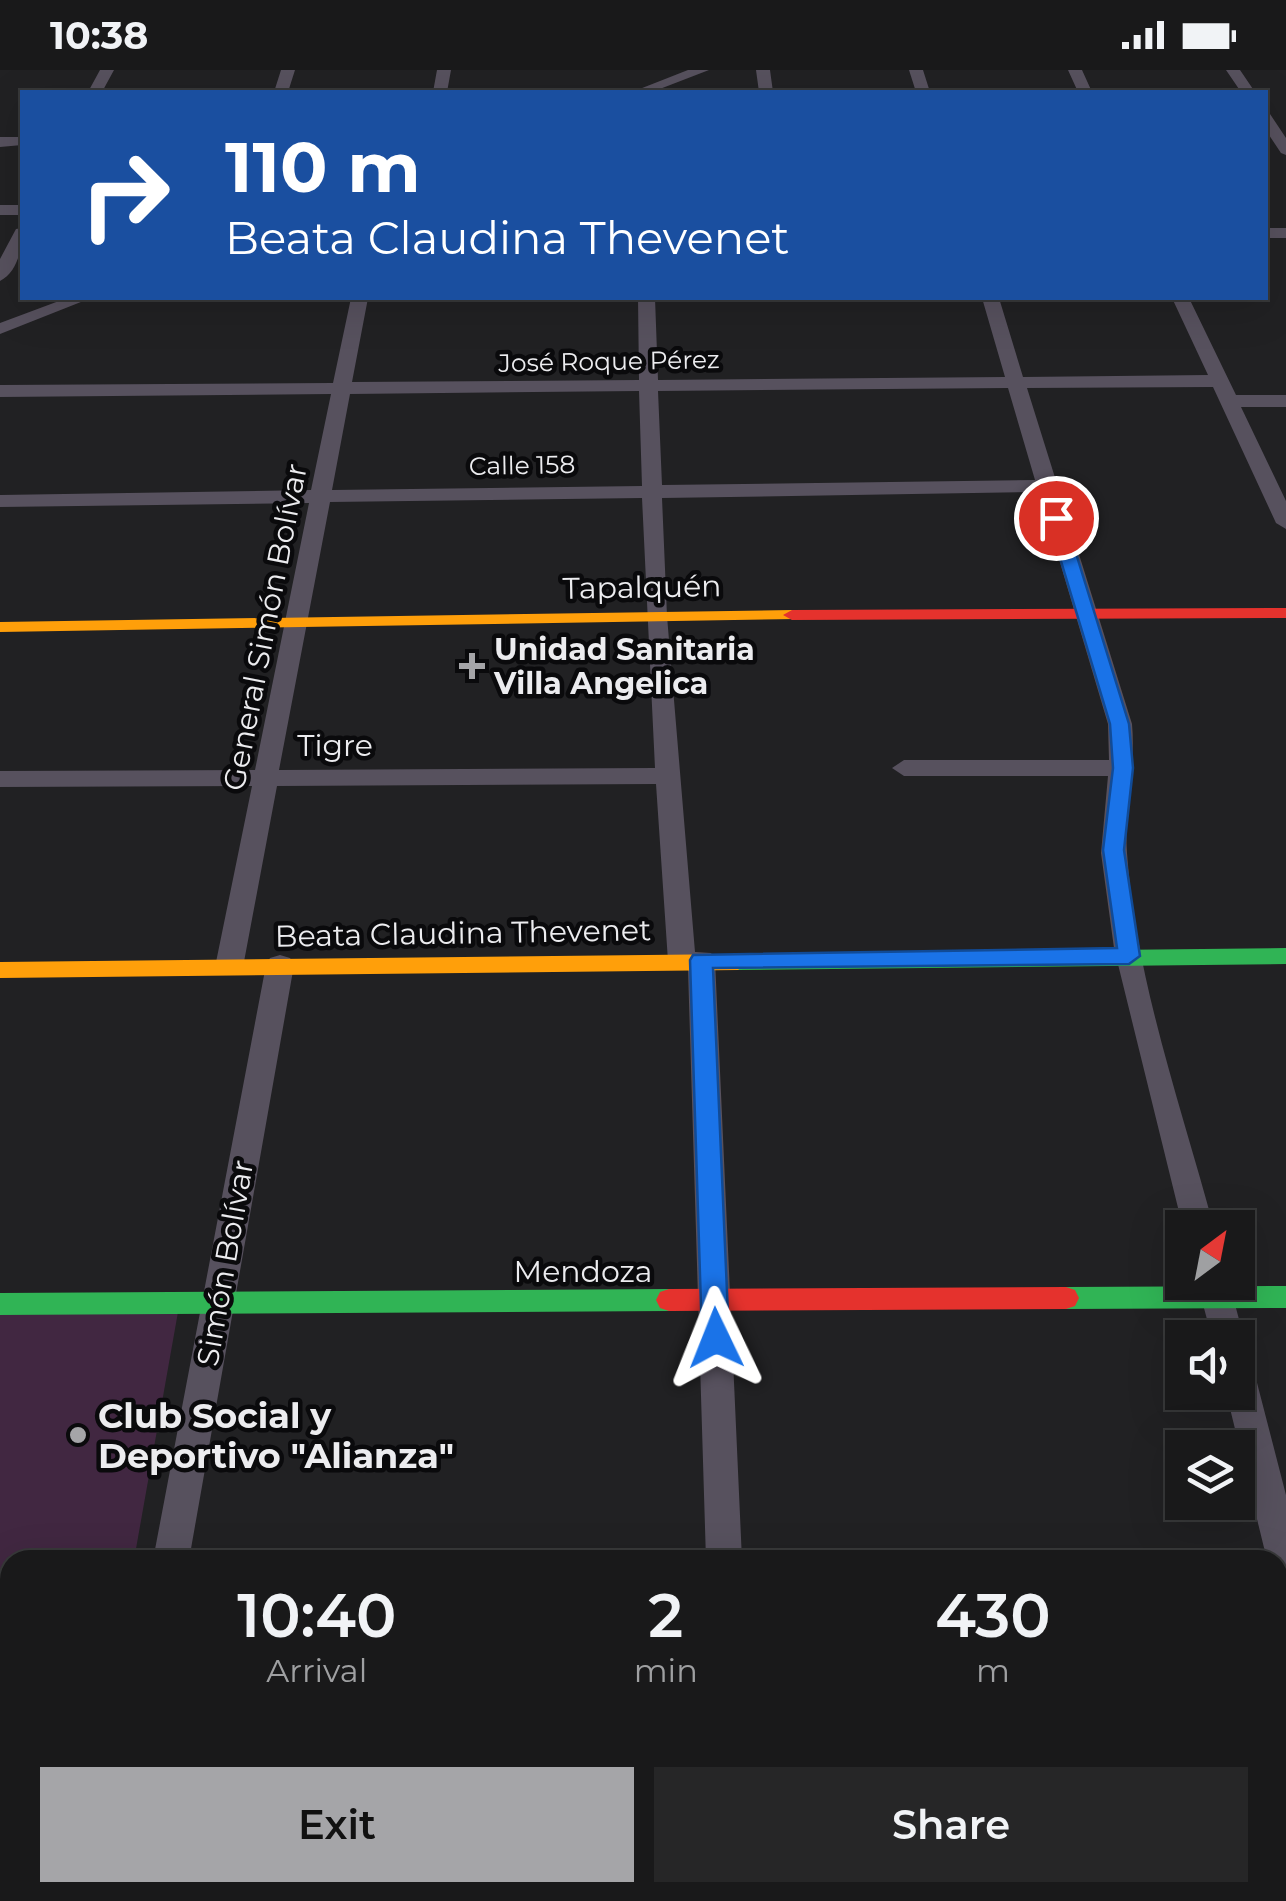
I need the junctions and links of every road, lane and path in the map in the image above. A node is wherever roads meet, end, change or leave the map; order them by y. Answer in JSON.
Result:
{"nodes":[{"id":1,"x":702,"y":70,"type":"edge"},
{"id":2,"x":646,"y":90,"type":"edge"},
{"id":3,"x":1276,"y":134,"type":"edge"},
{"id":4,"x":1286,"y":150,"type":"edge"},
{"id":5,"x":20,"y":237,"type":"edge"},
{"id":6,"x":0,"y":276,"type":"edge"},
{"id":7,"x":77,"y":300,"type":"edge"},
{"id":8,"x":359,"y":300,"type":"edge"},
{"id":9,"x":646,"y":300,"type":"edge"},
{"id":10,"x":991,"y":300,"type":"edge"},
{"id":11,"x":1182,"y":300,"type":"edge"},
{"id":12,"x":0,"y":329,"type":"edge"},
{"id":13,"x":1220,"y":381,"type":"junction"},
{"id":14,"x":1014,"y":382,"type":"junction"},
{"id":15,"x":649,"y":385,"type":"junction"},
{"id":16,"x":341,"y":388,"type":"junction"},
{"id":17,"x":0,"y":390,"type":"edge"},
{"id":18,"x":1229,"y":401,"type":"junction"},
{"id":19,"x":1286,"y":401,"type":"edge"},
{"id":20,"x":1046,"y":486,"type":"junction"},
{"id":21,"x":650,"y":490,"type":"junction"},
{"id":22,"x":320,"y":496,"type":"junction"},
{"id":23,"x":0,"y":501,"type":"edge"},
{"id":24,"x":1286,"y":523,"type":"edge"},
{"id":25,"x":1286,"y":613,"type":"edge"},
{"id":26,"x":1088,"y":614,"type":"junction"},
{"id":27,"x":656,"y":616,"type":"junction"},
{"id":28,"x":296,"y":625,"type":"junction"},
{"id":29,"x":0,"y":627,"type":"edge"},
{"id":30,"x":904,"y":768,"type":"dead end"},
{"id":31,"x":1123,"y":768,"type":"junction"},
{"id":32,"x":671,"y":776,"type":"junction"},
{"id":33,"x":268,"y":778,"type":"junction"},
{"id":34,"x":0,"y":779,"type":"edge"},
{"id":35,"x":1129,"y":956,"type":"junction"},
{"id":36,"x":1286,"y":956,"type":"edge"},
{"id":37,"x":692,"y":961,"type":"junction"},
{"id":38,"x":280,"y":966,"type":"junction"},
{"id":39,"x":229,"y":967,"type":"junction"},
{"id":40,"x":0,"y":970,"type":"edge"},
{"id":41,"x":1194,"y":1210,"type":"edge"},
{"id":42,"x":1165,"y":1291,"type":"edge"},
{"id":43,"x":1255,"y":1294,"type":"edge"},
{"id":44,"x":1286,"y":1297,"type":"edge"},
{"id":45,"x":714,"y":1300,"type":"junction"},
{"id":46,"x":218,"y":1303,"type":"junction"},
{"id":47,"x":0,"y":1304,"type":"edge"},
{"id":48,"x":1247,"y":1410,"type":"edge"},
{"id":49,"x":172,"y":1550,"type":"edge"},
{"id":50,"x":724,"y":1550,"type":"edge"},
{"id":51,"x":1283,"y":1550,"type":"edge"}],
"edges":[{"from":1,"to":2,"type":"street"},
{"from":3,"to":4,"type":"street"},
{"from":5,"to":6,"type":"street"},
{"from":7,"to":12,"type":"street"},
{"from":8,"to":16,"type":"street","name":"General Simón Bolívar"},
{"from":9,"to":15,"type":"street"},
{"from":10,"to":14,"type":"street"},
{"from":11,"to":13,"type":"street"},
{"from":13,"to":14,"type":"street","name":"José Roque Pérez"},
{"from":13,"to":18,"type":"street"},
{"from":14,"to":15,"type":"street","name":"José Roque Pérez"},
{"from":14,"to":20,"type":"street"},
{"from":15,"to":16,"type":"street","name":"José Roque Pérez"},
{"from":15,"to":21,"type":"street"},
{"from":16,"to":17,"type":"street","name":"José Roque Pérez"},
{"from":16,"to":22,"type":"street","name":"General Simón Bolívar"},
{"from":18,"to":19,"type":"street"},
{"from":18,"to":24,"type":"street"},
{"from":20,"to":21,"type":"street","name":"Calle 158"},
{"from":20,"to":26,"type":"street"},
{"from":21,"to":22,"type":"street","name":"Calle 158"},
{"from":21,"to":27,"type":"street"},
{"from":22,"to":23,"type":"street","name":"Calle 158"},
{"from":22,"to":28,"type":"street","name":"General Simón Bolívar"},
{"from":25,"to":26,"type":"street","name":"Tapalquén"},
{"from":26,"to":27,"type":"street","name":"Tapalquén"},
{"from":26,"to":31,"type":"street"},
{"from":27,"to":28,"type":"street","name":"Tapalquén"},
{"from":27,"to":32,"type":"street"},
{"from":28,"to":29,"type":"street","name":"Tapalquén"},
{"from":28,"to":33,"type":"street","name":"General Simón Bolívar"},
{"from":30,"to":31,"type":"street"},
{"from":31,"to":35,"type":"street"},
{"from":32,"to":33,"type":"street","name":"Tigre"},
{"from":32,"to":37,"type":"street"},
{"from":33,"to":34,"type":"street","name":"Tigre"},
{"from":33,"to":39,"type":"street","name":"General Simón Bolívar"},
{"from":35,"to":36,"type":"street","name":"Beata Claudina Thevenet"},
{"from":35,"to":37,"type":"street","name":"Beata Claudina Thevenet"},
{"from":35,"to":41,"type":"street"},
{"from":37,"to":38,"type":"street","name":"Beata Claudina Thevenet"},
{"from":37,"to":45,"type":"street"},
{"from":38,"to":39,"type":"street","name":"Beata Claudina Thevenet"},
{"from":38,"to":46,"type":"street","name":"Simón Bolívar"},
{"from":39,"to":40,"type":"street","name":"Beata Claudina Thevenet"},
{"from":42,"to":45,"type":"street","name":"Mendoza"},
{"from":43,"to":44,"type":"street","name":"Mendoza"},
{"from":45,"to":46,"type":"street","name":"Mendoza"},
{"from":45,"to":50,"type":"street"},
{"from":46,"to":47,"type":"street","name":"Mendoza"},
{"from":46,"to":49,"type":"street","name":"Simón Bolívar"},
{"from":48,"to":51,"type":"street"}]}
